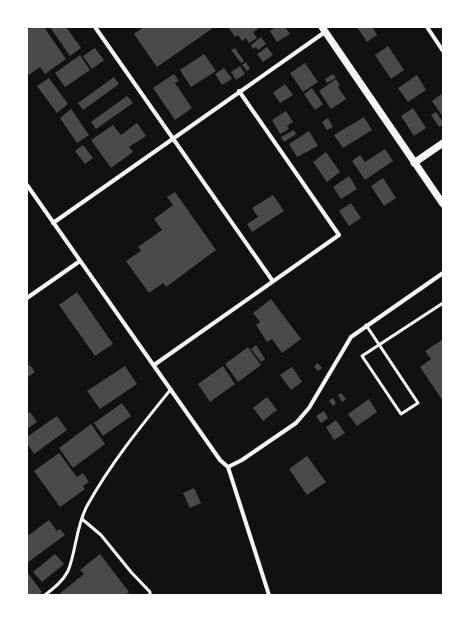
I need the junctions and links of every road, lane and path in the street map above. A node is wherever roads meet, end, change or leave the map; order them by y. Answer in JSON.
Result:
{"nodes":[{"id":1,"x":95,"y":27,"type":"edge"},
{"id":2,"x":427,"y":27,"type":"edge"},
{"id":3,"x":324,"y":29,"type":"edge"},
{"id":4,"x":443,"y":50,"type":"edge"},
{"id":5,"x":240,"y":91,"type":"junction"},
{"id":6,"x":172,"y":138,"type":"junction"},
{"id":7,"x":443,"y":143,"type":"edge"},
{"id":8,"x":414,"y":162,"type":"junction"},
{"id":9,"x":27,"y":185,"type":"edge"},
{"id":10,"x":443,"y":204,"type":"edge"},
{"id":11,"x":53,"y":223,"type":"junction"},
{"id":12,"x":80,"y":261,"type":"junction"},
{"id":13,"x":443,"y":274,"type":"edge"},
{"id":14,"x":272,"y":280,"type":"junction"},
{"id":15,"x":27,"y":298,"type":"edge"},
{"id":16,"x":443,"y":303,"type":"edge"},
{"id":17,"x":366,"y":326,"type":"junction"},
{"id":18,"x":379,"y":345,"type":"junction"},
{"id":19,"x":154,"y":365,"type":"junction"},
{"id":20,"x":170,"y":389,"type":"junction"},
{"id":21,"x":228,"y":467,"type":"junction"},
{"id":22,"x":82,"y":519,"type":"junction"},
{"id":23,"x":45,"y":595,"type":"edge"},
{"id":24,"x":150,"y":595,"type":"edge"},
{"id":25,"x":270,"y":595,"type":"edge"}],
"edges":[{"from":1,"to":6,"type":"street"},
{"from":2,"to":4,"type":"street"},
{"from":3,"to":5,"type":"street"},
{"from":3,"to":8,"type":"street"},
{"from":5,"to":6,"type":"street"},
{"from":5,"to":14,"type":"street"},
{"from":6,"to":11,"type":"street"},
{"from":6,"to":14,"type":"street"},
{"from":7,"to":8,"type":"street"},
{"from":8,"to":10,"type":"street"},
{"from":9,"to":11,"type":"street"},
{"from":11,"to":12,"type":"street"},
{"from":12,"to":15,"type":"street"},
{"from":12,"to":19,"type":"street"},
{"from":13,"to":17,"type":"street"},
{"from":14,"to":19,"type":"street"},
{"from":16,"to":18,"type":"lane"},
{"from":17,"to":18,"type":"lane"},
{"from":17,"to":21,"type":"street"},
{"from":18,"to":18,"type":"lane"},
{"from":19,"to":20,"type":"street"},
{"from":20,"to":21,"type":"street"},
{"from":20,"to":22,"type":"lane"},
{"from":21,"to":25,"type":"street"},
{"from":22,"to":23,"type":"lane"},
{"from":22,"to":24,"type":"lane"}]}
